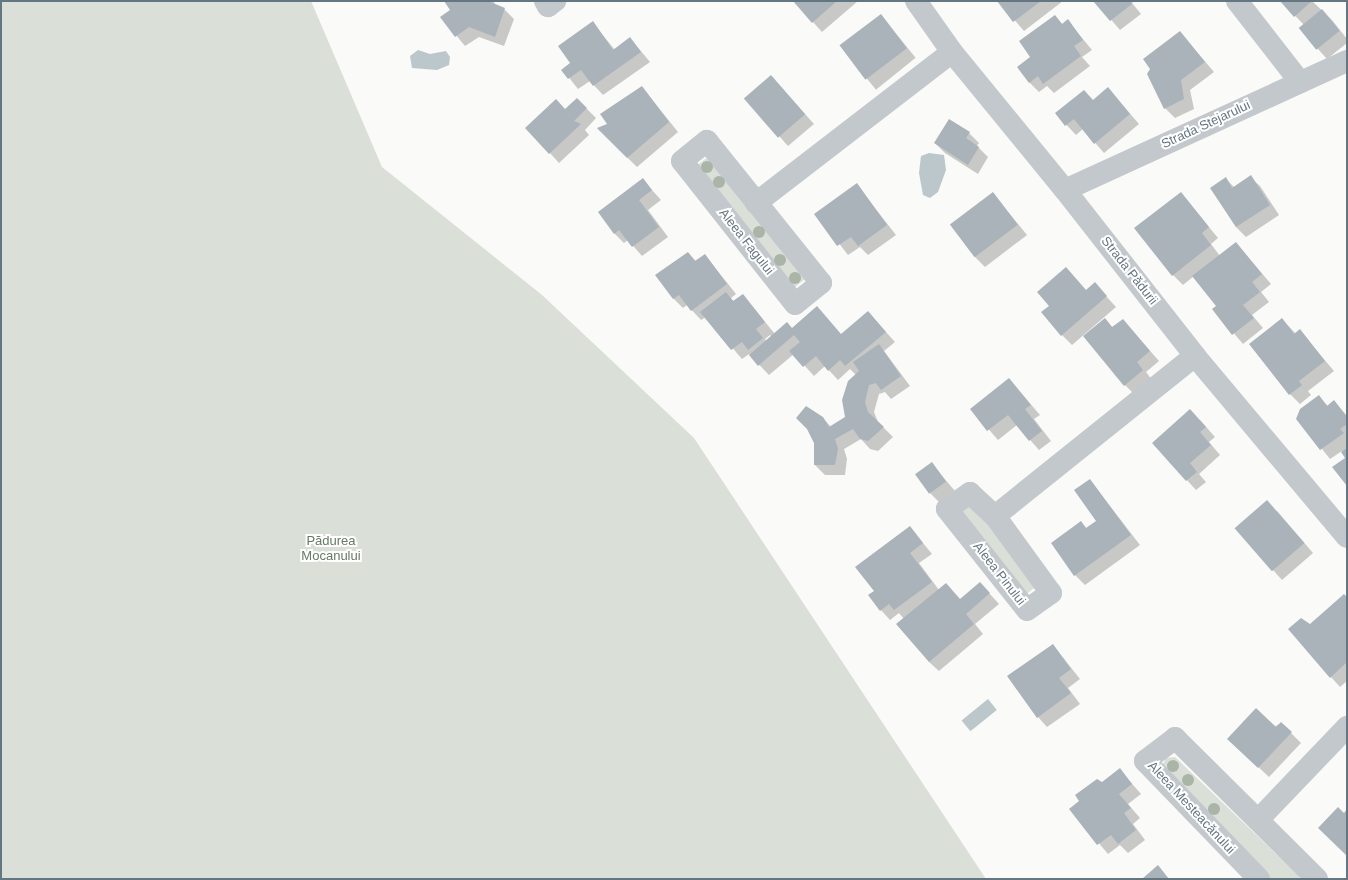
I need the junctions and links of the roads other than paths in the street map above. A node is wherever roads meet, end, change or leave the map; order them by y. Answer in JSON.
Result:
{"nodes":[{"id":1,"x":545,"y":1,"type":"edge"},
{"id":2,"x":555,"y":1,"type":"edge"},
{"id":3,"x":916,"y":1,"type":"edge"},
{"id":4,"x":1237,"y":1,"type":"edge"},
{"id":5,"x":952,"y":52,"type":"junction"},
{"id":6,"x":1347,"y":61,"type":"edge"},
{"id":7,"x":1300,"y":82,"type":"junction"},
{"id":8,"x":1066,"y":190,"type":"junction"},
{"id":9,"x":756,"y":203,"type":"junction"},
{"id":10,"x":1195,"y":356,"type":"junction"},
{"id":11,"x":995,"y":516,"type":"junction"},
{"id":12,"x":1347,"y":537,"type":"edge"},
{"id":13,"x":1347,"y":727,"type":"edge"},
{"id":14,"x":1258,"y":820,"type":"junction"},
{"id":15,"x":1259,"y":879,"type":"edge"},
{"id":16,"x":1317,"y":879,"type":"edge"}],
"edges":[{"from":1,"to":2,"type":"street"},
{"from":3,"to":5,"type":"street","name":"Strada Pădurii"},
{"from":4,"to":7,"type":"street"},
{"from":5,"to":8,"type":"street","name":"Strada Pădurii"},
{"from":5,"to":9,"type":"street"},
{"from":6,"to":7,"type":"street","name":"Strada Stejarului"},
{"from":7,"to":8,"type":"street","name":"Strada Stejarului"},
{"from":8,"to":10,"type":"street","name":"Strada Pădurii"},
{"from":9,"to":9,"type":"street","name":"Aleea Fagului"},
{"from":10,"to":11,"type":"street"},
{"from":10,"to":12,"type":"street","name":"Strada Pădurii"},
{"from":11,"to":11,"type":"street","name":"Aleea Pinului"},
{"from":13,"to":14,"type":"street"},
{"from":14,"to":15,"type":"street","name":"Aleea Mesteacănului"},
{"from":14,"to":16,"type":"street","name":"Aleea Mesteacănului"}]}
